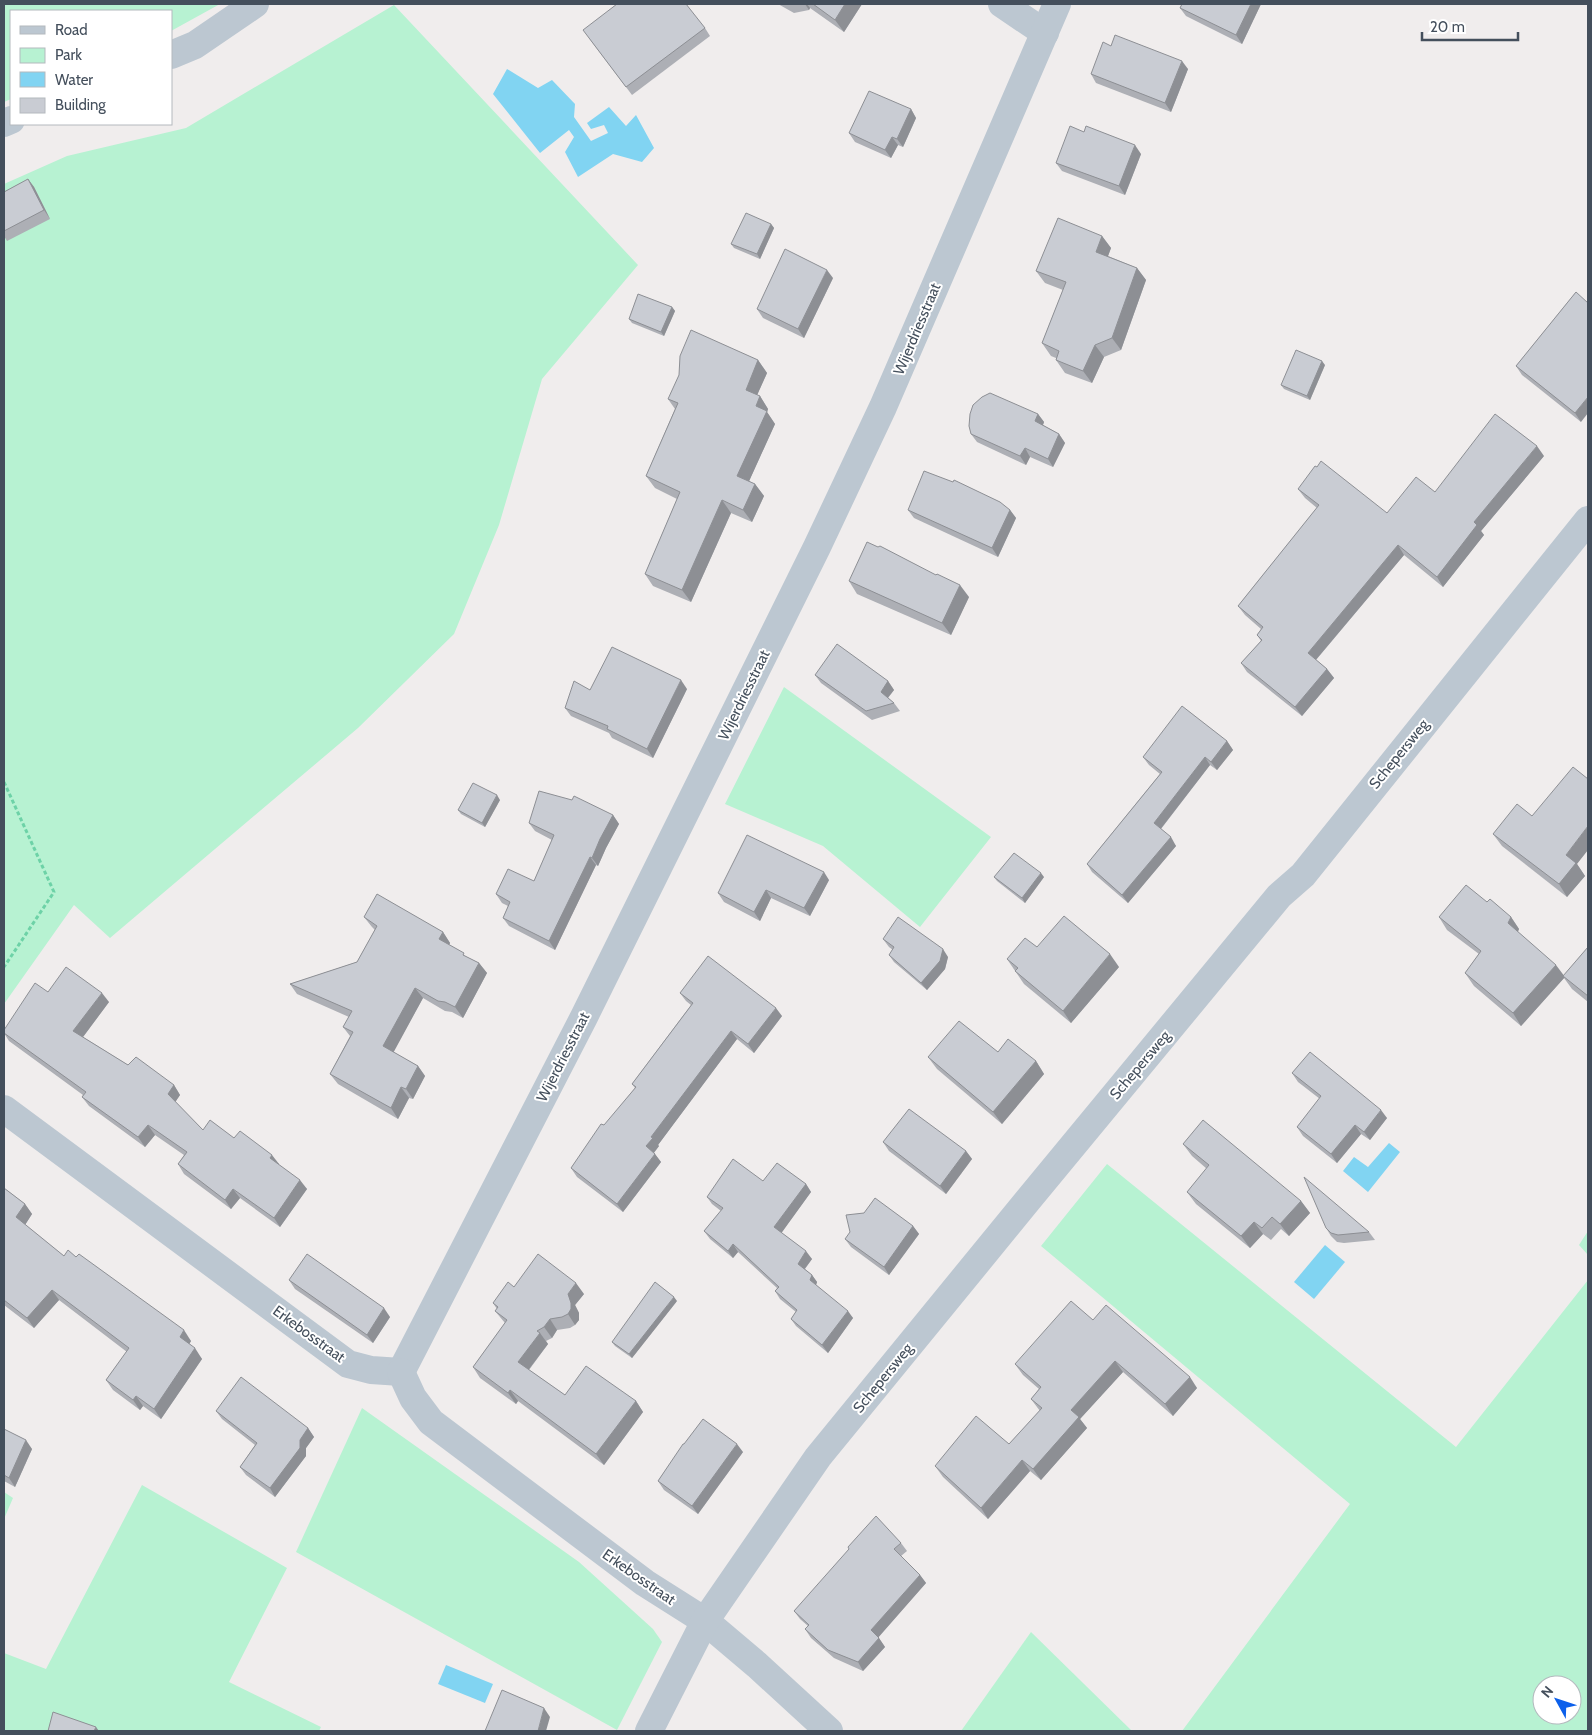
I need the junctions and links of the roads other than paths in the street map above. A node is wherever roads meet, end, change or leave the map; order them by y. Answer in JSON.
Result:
{"nodes":[{"id":1,"x":255,"y":4,"type":"edge"},
{"id":2,"x":1002,"y":4,"type":"edge"},
{"id":3,"x":1057,"y":4,"type":"edge"},
{"id":4,"x":1045,"y":33,"type":"junction"},
{"id":5,"x":172,"y":55,"type":"edge"},
{"id":6,"x":1588,"y":520,"type":"edge"},
{"id":7,"x":4,"y":1109,"type":"edge"},
{"id":8,"x":401,"y":1372,"type":"junction"},
{"id":9,"x":705,"y":1621,"type":"junction"},
{"id":10,"x":649,"y":1731,"type":"edge"},
{"id":11,"x":829,"y":1731,"type":"edge"}],
"edges":[{"from":1,"to":5,"type":"street"},
{"from":2,"to":4,"type":"street"},
{"from":3,"to":4,"type":"street","name":"Wijerdriesstraat"},
{"from":4,"to":8,"type":"street","name":"Wijerdriesstraat"},
{"from":6,"to":9,"type":"street","name":"Schepersweg"},
{"from":7,"to":8,"type":"street","name":"Erkebosstraat"},
{"from":8,"to":9,"type":"street","name":"Erkebosstraat"},
{"from":9,"to":10,"type":"street","name":"Schepersweg"},
{"from":9,"to":11,"type":"street"}]}
